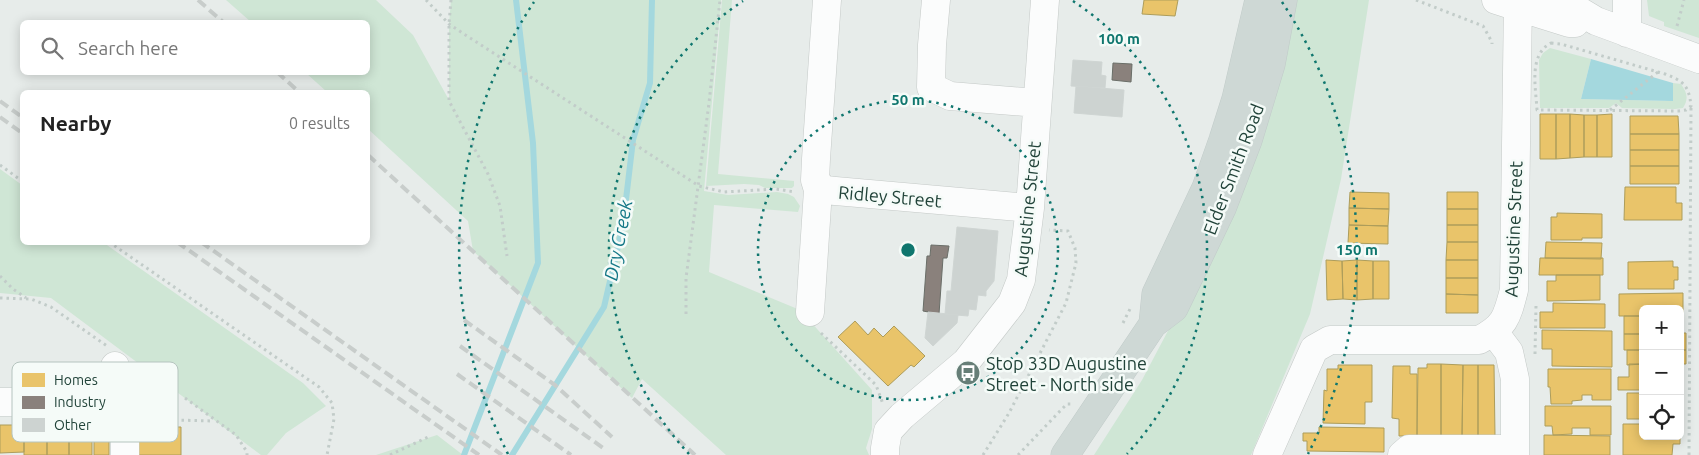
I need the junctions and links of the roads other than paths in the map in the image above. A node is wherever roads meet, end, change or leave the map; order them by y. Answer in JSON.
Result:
{"nodes":[{"id":1,"x":827,"y":0,"type":"edge"},
{"id":2,"x":936,"y":0,"type":"edge"},
{"id":3,"x":1045,"y":0,"type":"edge"},
{"id":4,"x":1259,"y":0,"type":"edge"},
{"id":5,"x":1283,"y":0,"type":"edge"},
{"id":6,"x":1552,"y":0,"type":"edge"},
{"id":7,"x":1627,"y":0,"type":"edge"},
{"id":8,"x":1510,"y":2,"type":"edge"},
{"id":9,"x":1597,"y":11,"type":"edge"},
{"id":10,"x":1627,"y":33,"type":"junction"},
{"id":11,"x":1699,"y":59,"type":"edge"},
{"id":12,"x":1037,"y":103,"type":"junction"},
{"id":13,"x":815,"y":180,"type":"junction"},
{"id":14,"x":1028,"y":218,"type":"junction"},
{"id":15,"x":810,"y":312,"type":"road end"},
{"id":16,"x":1153,"y":324,"type":"junction"},
{"id":17,"x":1494,"y":332,"type":"junction"},
{"id":18,"x":124,"y":442,"type":"edge"},
{"id":19,"x":1515,"y":452,"type":"edge"},
{"id":20,"x":125,"y":455,"type":"edge"},
{"id":21,"x":886,"y":455,"type":"edge"},
{"id":22,"x":1065,"y":455,"type":"edge"},
{"id":23,"x":1267,"y":455,"type":"edge"},
{"id":24,"x":1402,"y":455,"type":"edge"}],
"edges":[{"from":1,"to":13,"type":"street","name":"Ridley Street"},
{"from":2,"to":12,"type":"street"},
{"from":3,"to":12,"type":"street","name":"Augustine Street"},
{"from":4,"to":16,"type":"main road","name":"Elder Smith Road"},
{"from":5,"to":16,"type":"main road","name":"Elder Smith Road"},
{"from":6,"to":9,"type":"street"},
{"from":7,"to":10,"type":"street"},
{"from":8,"to":9,"type":"street"},
{"from":8,"to":17,"type":"street","name":"Augustine Street"},
{"from":9,"to":10,"type":"street"},
{"from":10,"to":11,"type":"street"},
{"from":12,"to":14,"type":"street","name":"Augustine Street"},
{"from":13,"to":14,"type":"street","name":"Ridley Street"},
{"from":13,"to":15,"type":"street"},
{"from":14,"to":21,"type":"street","name":"Augustine Street"},
{"from":16,"to":22,"type":"main road","name":"Elder Smith Road"},
{"from":17,"to":19,"type":"street"},
{"from":17,"to":23,"type":"street"},
{"from":18,"to":20,"type":"street"},
{"from":19,"to":24,"type":"street"}]}
